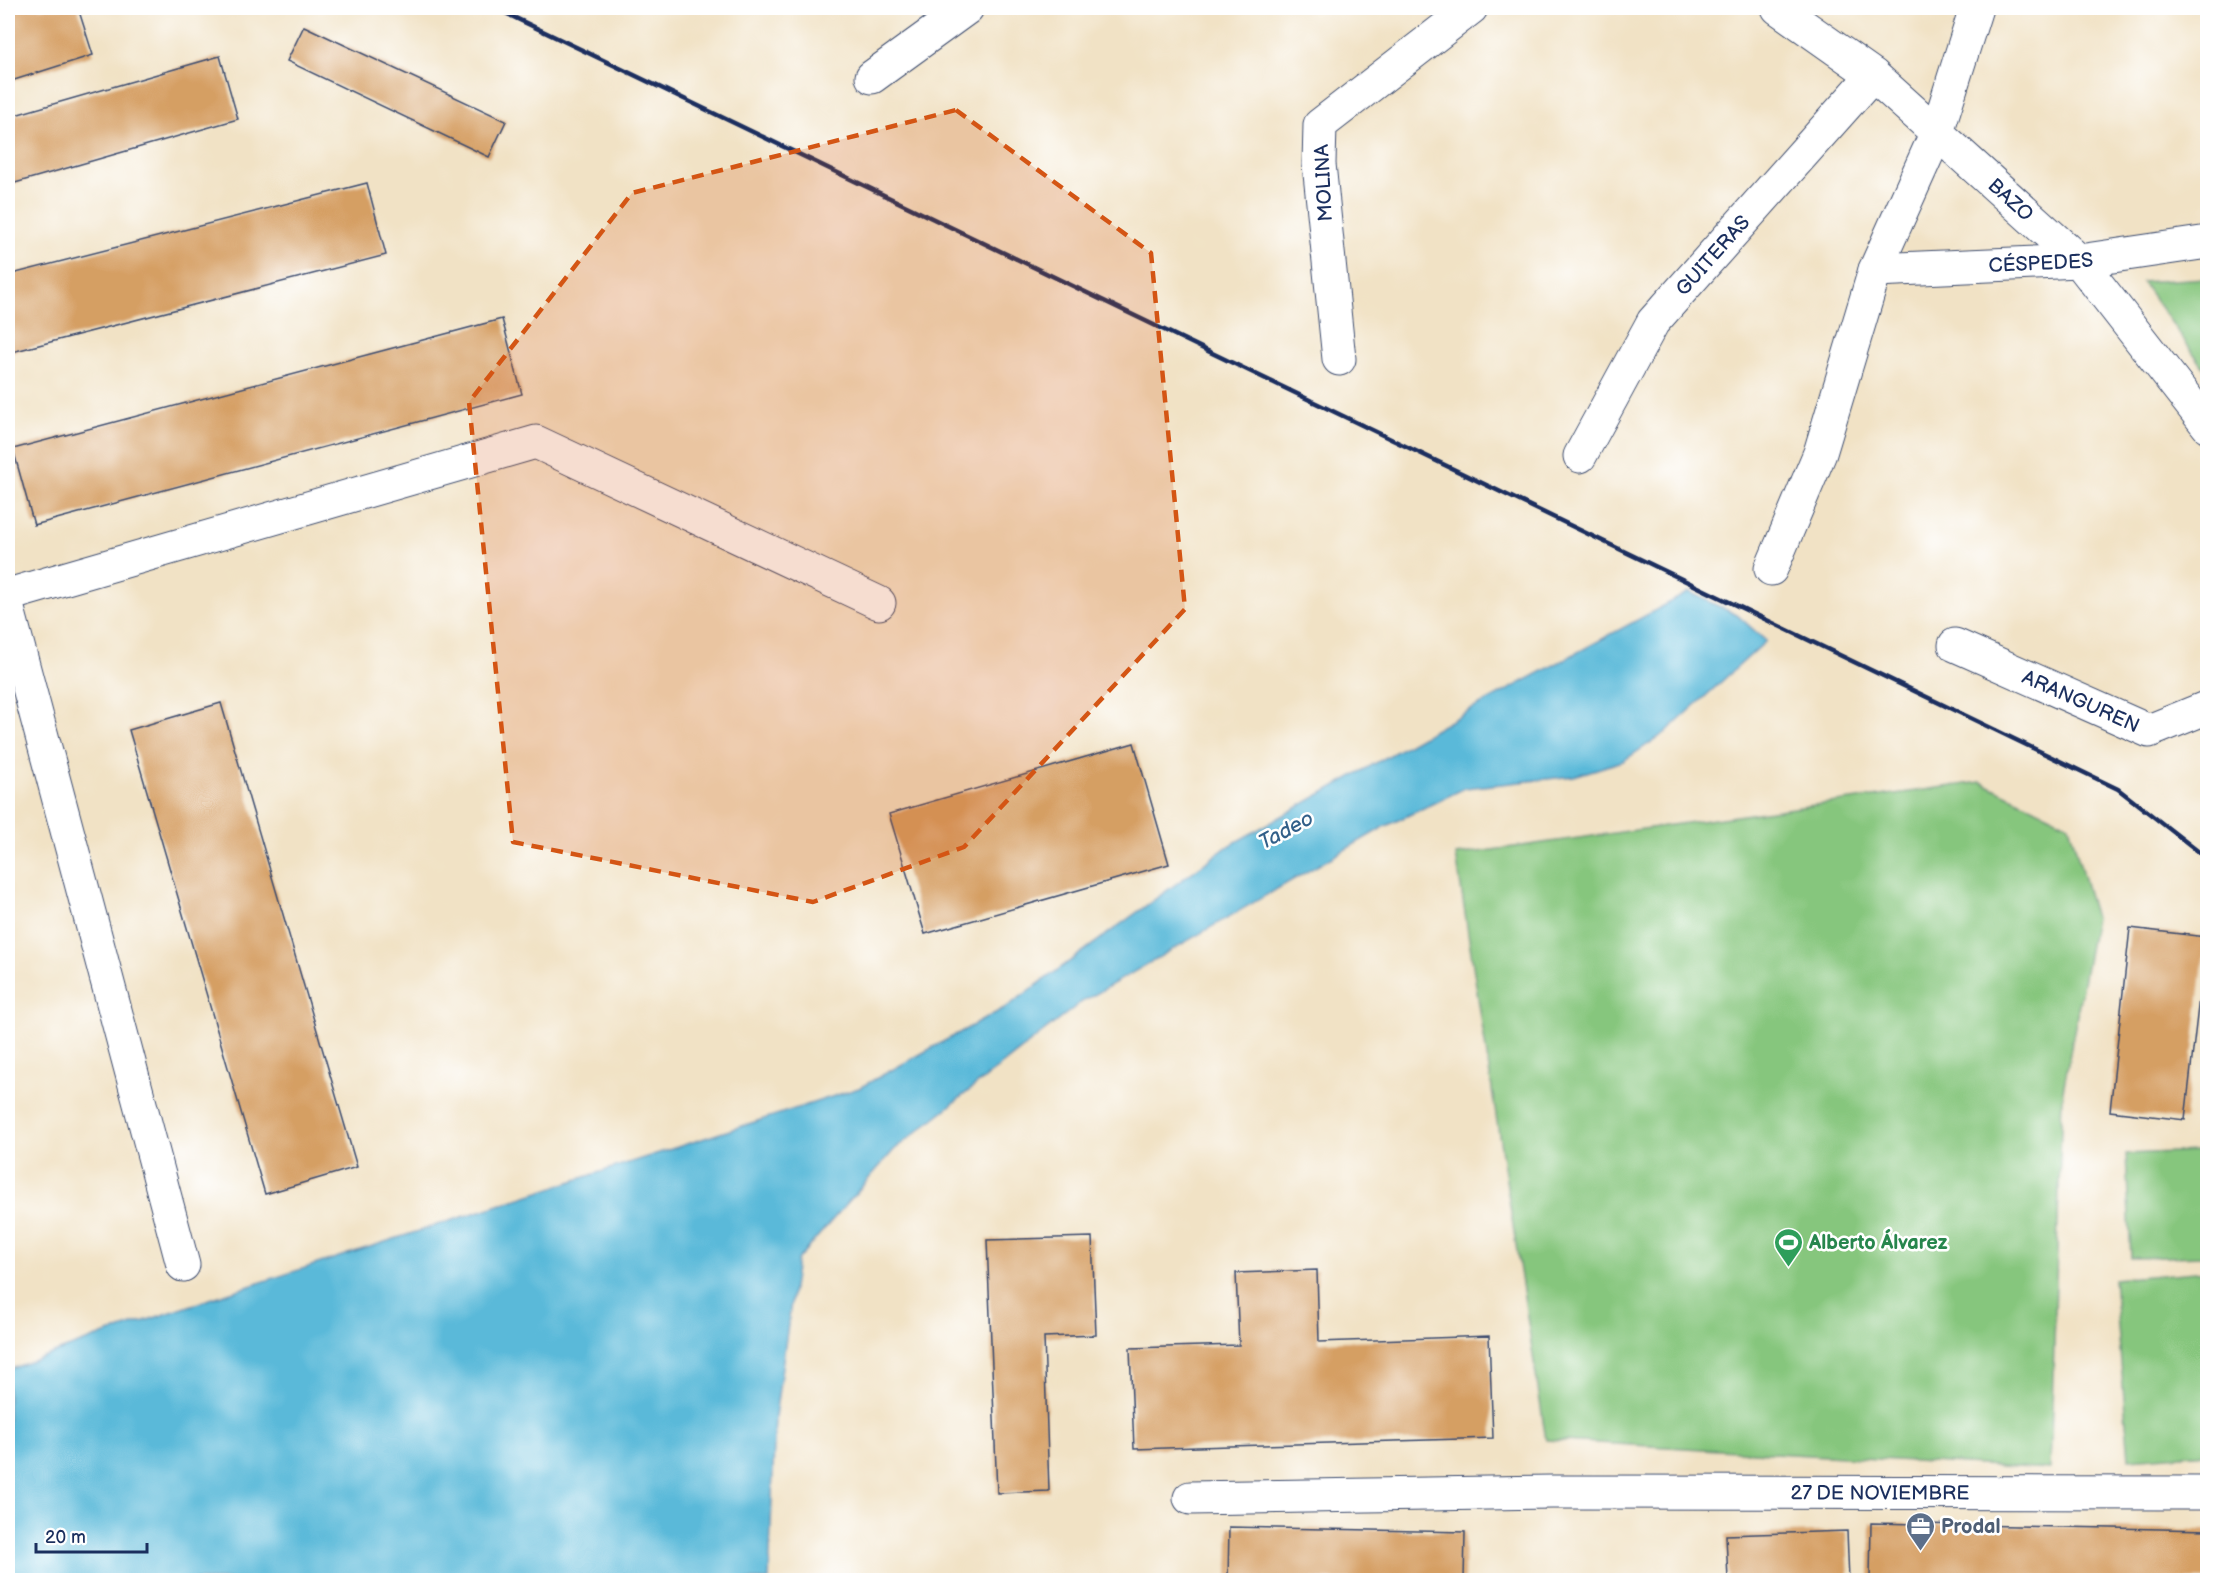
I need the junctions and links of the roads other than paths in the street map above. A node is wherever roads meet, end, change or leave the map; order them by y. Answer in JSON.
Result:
{"nodes":[{"id":1,"x":967,"y":8,"type":"edge"},
{"id":2,"x":1471,"y":8,"type":"edge"},
{"id":3,"x":1778,"y":8,"type":"edge"},
{"id":4,"x":1976,"y":8,"type":"edge"},
{"id":5,"x":1873,"y":75,"type":"junction"},
{"id":6,"x":872,"y":77,"type":"dead end"},
{"id":7,"x":1937,"y":132,"type":"junction"},
{"id":8,"x":2208,"y":242,"type":"edge"},
{"id":9,"x":2079,"y":261,"type":"junction"},
{"id":10,"x":1875,"y":270,"type":"junction"},
{"id":11,"x":1339,"y":359,"type":"dead end"},
{"id":12,"x":2208,"y":426,"type":"edge"},
{"id":13,"x":1580,"y":456,"type":"dead end"},
{"id":14,"x":1771,"y":569,"type":"dead end"},
{"id":15,"x":8,"y":596,"type":"edge"},
{"id":16,"x":879,"y":603,"type":"dead end"},
{"id":17,"x":8,"y":609,"type":"edge"},
{"id":18,"x":1955,"y":645,"type":"dead end"},
{"id":19,"x":2208,"y":706,"type":"edge"},
{"id":20,"x":183,"y":1265,"type":"dead end"},
{"id":21,"x":2208,"y":1493,"type":"edge"},
{"id":22,"x":1190,"y":1497,"type":"dead end"}],
"edges":[{"from":1,"to":6,"type":"street"},
{"from":2,"to":11,"type":"street","name":"MOLINA"},
{"from":3,"to":5,"type":"street","name":"BAZO"},
{"from":4,"to":7,"type":"street"},
{"from":5,"to":7,"type":"street","name":"BAZO"},
{"from":5,"to":13,"type":"street","name":"GUITERAS"},
{"from":7,"to":9,"type":"street","name":"BAZO"},
{"from":7,"to":10,"type":"street"},
{"from":8,"to":9,"type":"street","name":"CÉSPEDES"},
{"from":9,"to":10,"type":"street","name":"CÉSPEDES"},
{"from":9,"to":12,"type":"street","name":"BAZO"},
{"from":10,"to":14,"type":"street"},
{"from":15,"to":16,"type":"street"},
{"from":17,"to":20,"type":"street"},
{"from":18,"to":19,"type":"street","name":"ARANGUREN"},
{"from":21,"to":22,"type":"street","name":"27 DE NOVIEMBRE"}]}
